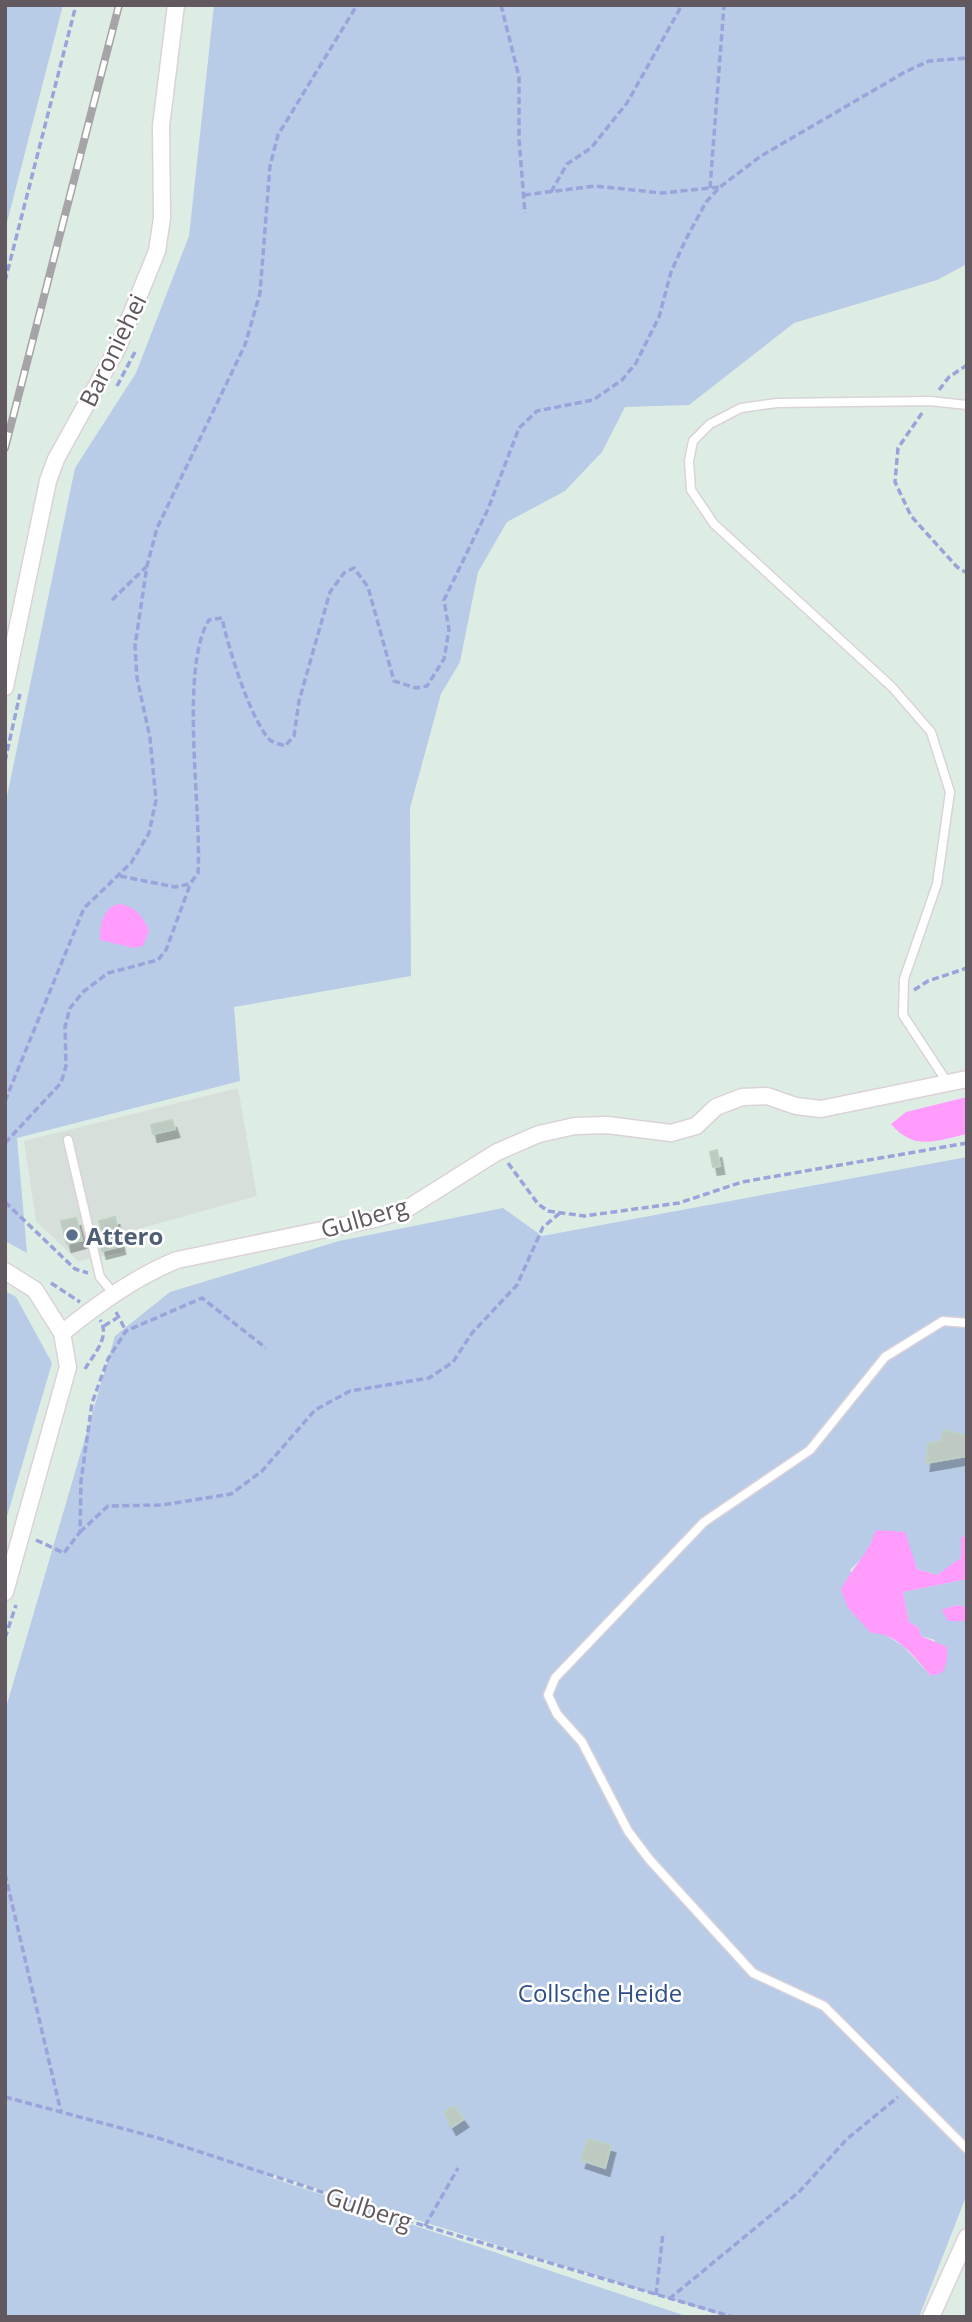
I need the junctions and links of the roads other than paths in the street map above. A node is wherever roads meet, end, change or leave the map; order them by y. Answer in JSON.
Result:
{"nodes":[{"id":1,"x":176,"y":5,"type":"edge"},
{"id":2,"x":967,"y":405,"type":"edge"},
{"id":3,"x":5,"y":687,"type":"edge"},
{"id":4,"x":967,"y":1079,"type":"edge"},
{"id":5,"x":947,"y":1082,"type":"junction"},
{"id":6,"x":68,"y":1140,"type":"dead end"},
{"id":7,"x":5,"y":1271,"type":"edge"},
{"id":8,"x":114,"y":1294,"type":"junction"},
{"id":9,"x":967,"y":1323,"type":"edge"},
{"id":10,"x":62,"y":1333,"type":"junction"},
{"id":11,"x":5,"y":1592,"type":"edge"},
{"id":12,"x":967,"y":2149,"type":"edge"},
{"id":13,"x":967,"y":2237,"type":"edge"},
{"id":14,"x":931,"y":2317,"type":"edge"}],
"edges":[{"from":1,"to":3,"type":"street","name":"Baroniehei"},
{"from":2,"to":5,"type":"lane"},
{"from":4,"to":5,"type":"street","name":"Gulberg"},
{"from":5,"to":8,"type":"street","name":"Gulberg"},
{"from":6,"to":8,"type":"lane"},
{"from":7,"to":10,"type":"street"},
{"from":8,"to":10,"type":"street","name":"Gulberg"},
{"from":9,"to":12,"type":"lane"},
{"from":10,"to":11,"type":"street"},
{"from":13,"to":14,"type":"street"}]}
